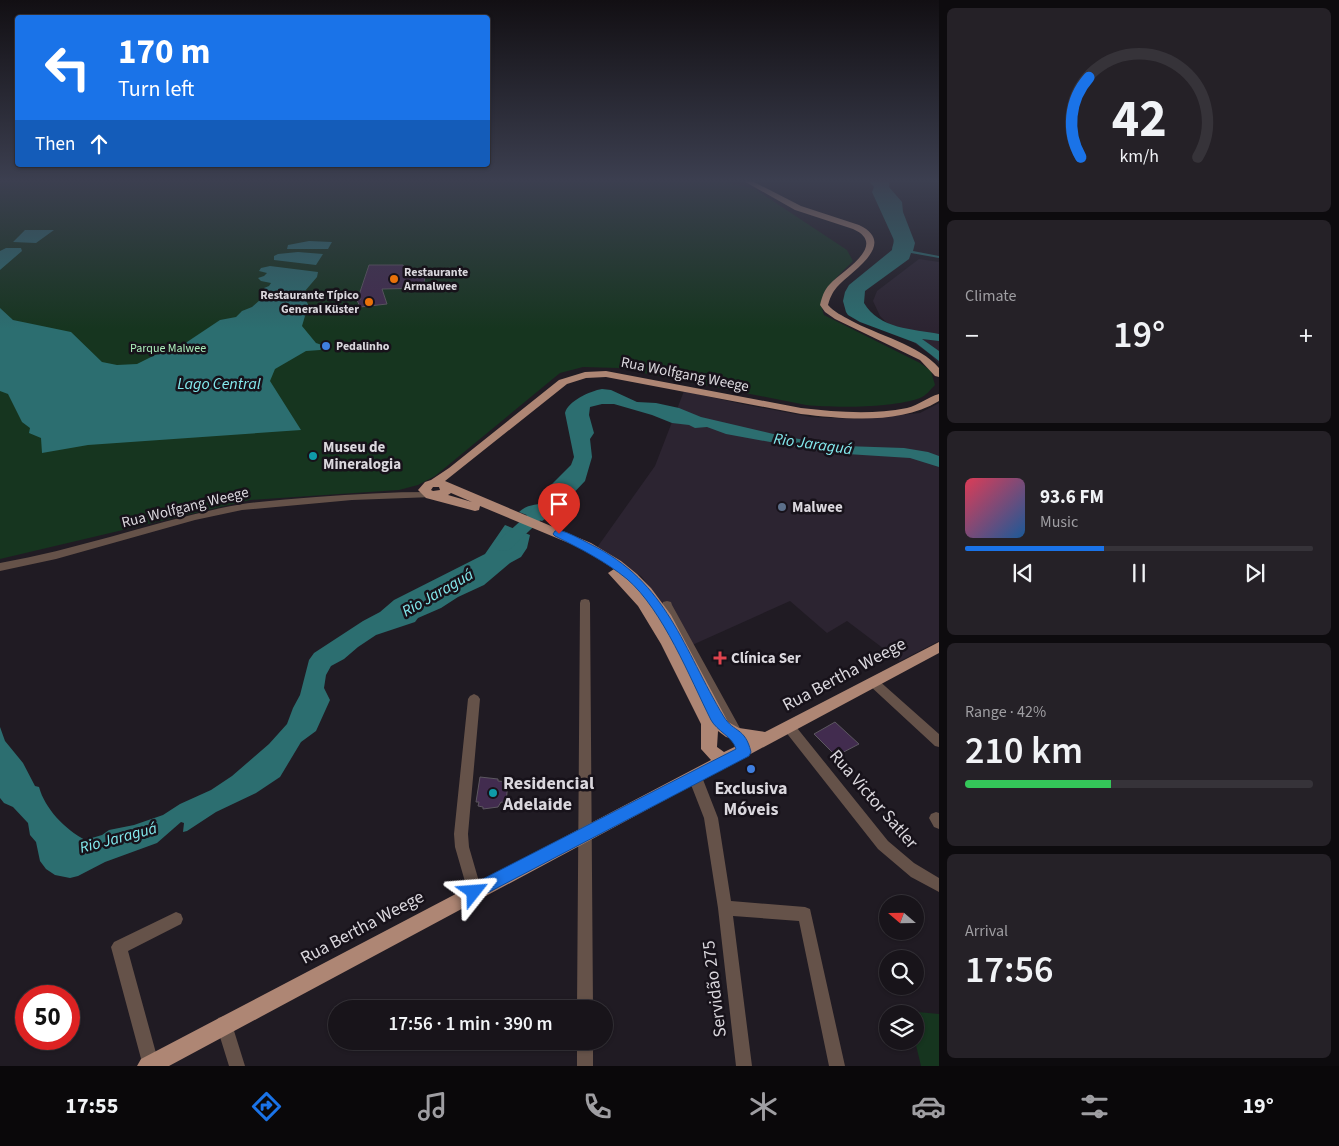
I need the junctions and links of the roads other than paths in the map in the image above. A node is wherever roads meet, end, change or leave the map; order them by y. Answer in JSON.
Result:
{"nodes":[{"id":1,"x":861,"y":230,"type":"edge"},
{"id":2,"x":939,"y":374,"type":"edge"},
{"id":3,"x":939,"y":397,"type":"edge"},
{"id":4,"x":437,"y":487,"type":"junction"},
{"id":5,"x":543,"y":531,"type":"junction"},
{"id":6,"x":0,"y":567,"type":"edge"},
{"id":7,"x":585,"y":603,"type":"dead end"},
{"id":8,"x":667,"y":605,"type":"dead end"},
{"id":9,"x":939,"y":647,"type":"edge"},
{"id":10,"x":873,"y":682,"type":"junction"},
{"id":11,"x":474,"y":699,"type":"dead end"},
{"id":12,"x":789,"y":727,"type":"junction"},
{"id":13,"x":710,"y":732,"type":"junction"},
{"id":14,"x":733,"y":733,"type":"junction"},
{"id":15,"x":768,"y":738,"type":"junction"},
{"id":16,"x":939,"y":742,"type":"edge"},
{"id":17,"x":711,"y":751,"type":"junction"},
{"id":18,"x":744,"y":752,"type":"junction"},
{"id":19,"x":728,"y":760,"type":"junction"},
{"id":20,"x":699,"y":774,"type":"junction"},
{"id":21,"x":586,"y":833,"type":"junction"},
{"id":22,"x":939,"y":885,"type":"edge"},
{"id":23,"x":474,"y":892,"type":"junction"},
{"id":24,"x":725,"y":908,"type":"junction"},
{"id":25,"x":176,"y":919,"type":"dead end"},
{"id":26,"x":585,"y":1000,"type":"edge"},
{"id":27,"x":224,"y":1024,"type":"junction"},
{"id":28,"x":585,"y":1050,"type":"edge"},
{"id":29,"x":150,"y":1065,"type":"edge"},
{"id":30,"x":237,"y":1066,"type":"edge"},
{"id":31,"x":585,"y":1066,"type":"edge"},
{"id":32,"x":744,"y":1066,"type":"edge"},
{"id":33,"x":837,"y":1066,"type":"edge"}],
"edges":[{"from":1,"to":2,"type":"main road"},
{"from":3,"to":4,"type":"main road","name":"Rua Wolfgang Weege"},
{"from":4,"to":5,"type":"main road"},
{"from":4,"to":6,"type":"street","name":"Rua Wolfgang Weege"},
{"from":5,"to":13,"type":"main road"},
{"from":5,"to":14,"type":"main road"},
{"from":7,"to":21,"type":"street"},
{"from":8,"to":14,"type":"street"},
{"from":9,"to":10,"type":"main road","name":"Rua Bertha Weege"},
{"from":10,"to":12,"type":"main road","name":"Rua Bertha Weege"},
{"from":10,"to":16,"type":"street"},
{"from":11,"to":23,"type":"street"},
{"from":12,"to":15,"type":"main road","name":"Rua Bertha Weege"},
{"from":12,"to":22,"type":"street","name":"Rua Victor Satler"},
{"from":13,"to":14,"type":"main road"},
{"from":13,"to":17,"type":"main road"},
{"from":14,"to":15,"type":"main road"},
{"from":14,"to":18,"type":"main road"},
{"from":15,"to":18,"type":"main road","name":"Rua Bertha Weege"},
{"from":17,"to":19,"type":"main road"},
{"from":17,"to":20,"type":"main road"},
{"from":18,"to":19,"type":"main road","name":"Rua Bertha Weege"},
{"from":19,"to":20,"type":"main road","name":"Rua Bertha Weege"},
{"from":20,"to":21,"type":"main road","name":"Rua Bertha Weege"},
{"from":20,"to":24,"type":"street","name":"Servidão 275"},
{"from":21,"to":23,"type":"main road","name":"Rua Bertha Weege"},
{"from":21,"to":26,"type":"street"},
{"from":23,"to":27,"type":"main road","name":"Rua Bertha Weege"},
{"from":24,"to":32,"type":"street","name":"Servidão 275"},
{"from":24,"to":33,"type":"street"},
{"from":25,"to":29,"type":"street"},
{"from":27,"to":29,"type":"main road","name":"Rua Bertha Weege"},
{"from":27,"to":30,"type":"street"},
{"from":28,"to":31,"type":"street"}]}
